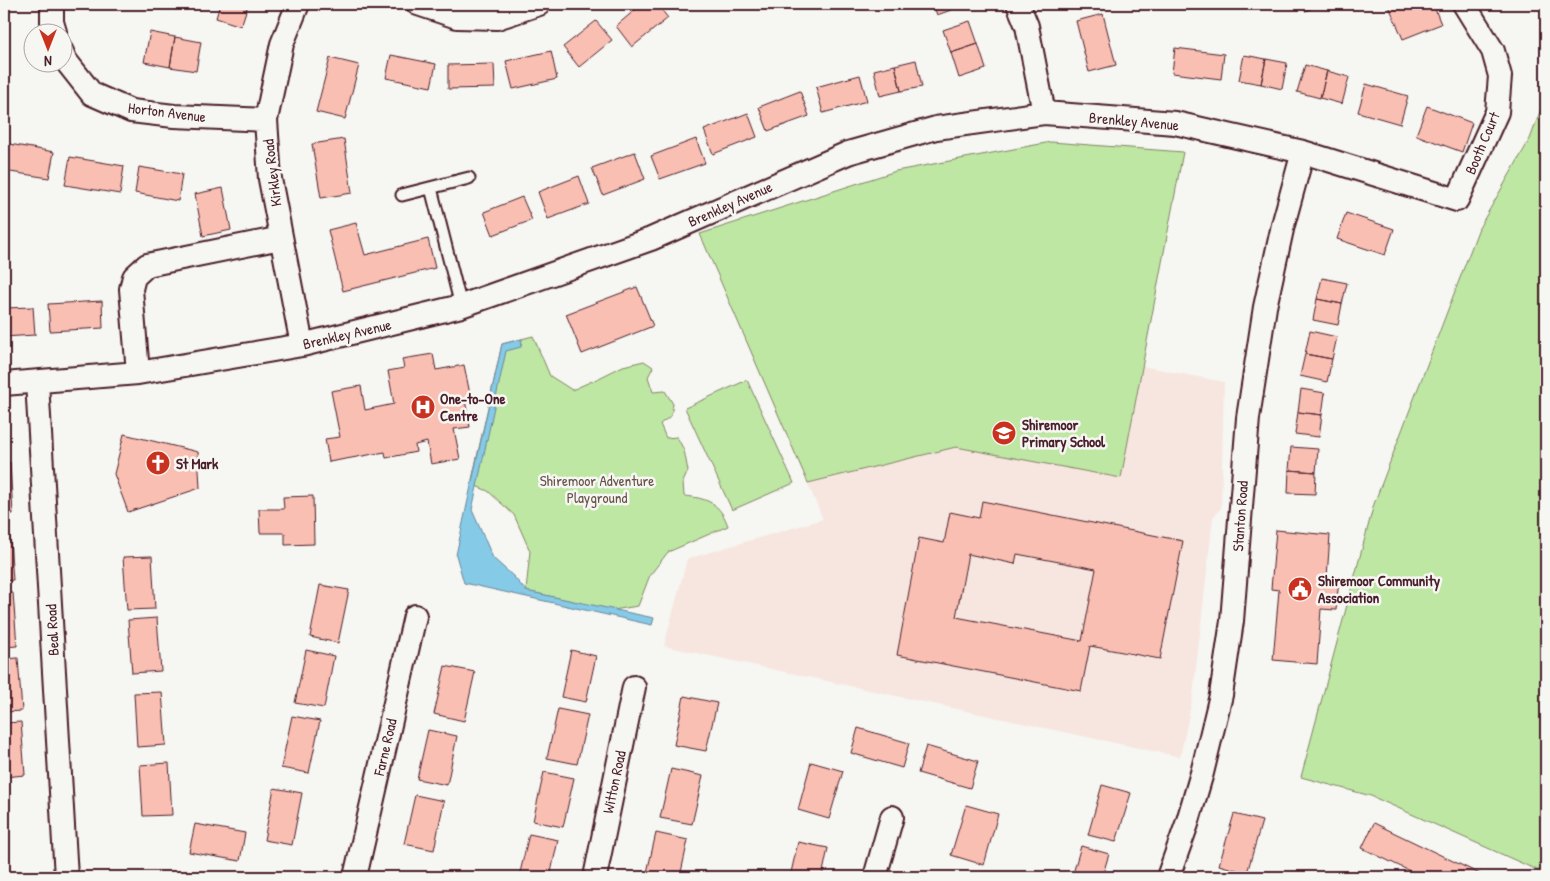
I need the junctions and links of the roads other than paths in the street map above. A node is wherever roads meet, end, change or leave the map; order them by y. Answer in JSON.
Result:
{"nodes":[{"id":1,"x":52,"y":4,"type":"edge"},
{"id":2,"x":298,"y":4,"type":"edge"},
{"id":3,"x":418,"y":4,"type":"edge"},
{"id":4,"x":539,"y":4,"type":"edge"},
{"id":5,"x":1018,"y":4,"type":"edge"},
{"id":6,"x":1464,"y":4,"type":"edge"},
{"id":7,"x":52,"y":22,"type":"edge"},
{"id":8,"x":72,"y":69,"type":"edge"},
{"id":9,"x":1044,"y":113,"type":"junction"},
{"id":10,"x":266,"y":120,"type":"junction"},
{"id":11,"x":1302,"y":152,"type":"junction"},
{"id":12,"x":469,"y":178,"type":"dead end"},
{"id":13,"x":431,"y":188,"type":"junction"},
{"id":14,"x":402,"y":195,"type":"dead end"},
{"id":15,"x":1457,"y":200,"type":"joint"},
{"id":16,"x":281,"y":238,"type":"junction"},
{"id":17,"x":461,"y":306,"type":"junction"},
{"id":18,"x":302,"y":345,"type":"junction"},
{"id":19,"x":138,"y":373,"type":"junction"},
{"id":20,"x":36,"y":382,"type":"junction"},
{"id":21,"x":4,"y":384,"type":"edge"},
{"id":22,"x":414,"y":616,"type":"dead end"},
{"id":23,"x":634,"y":687,"type":"dead end"},
{"id":24,"x":892,"y":817,"type":"dead end"},
{"id":25,"x":66,"y":877,"type":"edge"},
{"id":26,"x":355,"y":877,"type":"edge"},
{"id":27,"x":595,"y":877,"type":"edge"},
{"id":28,"x":875,"y":877,"type":"edge"},
{"id":29,"x":1168,"y":877,"type":"edge"}],
"edges":[{"from":1,"to":7,"type":"street"},
{"from":2,"to":10,"type":"street","name":"Kirkley Road"},
{"from":3,"to":4,"type":"street"},
{"from":5,"to":9,"type":"street"},
{"from":6,"to":15,"type":"street","name":"Booth Court"},
{"from":8,"to":10,"type":"street","name":"Horton Avenue"},
{"from":9,"to":11,"type":"street","name":"Brenkley Avenue"},
{"from":9,"to":17,"type":"street","name":"Brenkley Avenue"},
{"from":10,"to":16,"type":"street","name":"Kirkley Road"},
{"from":11,"to":15,"type":"street","name":"Brenkley Avenue"},
{"from":11,"to":29,"type":"street","name":"Stanton Road"},
{"from":12,"to":13,"type":"lane"},
{"from":13,"to":14,"type":"lane"},
{"from":13,"to":17,"type":"lane"},
{"from":16,"to":18,"type":"street","name":"Kirkley Road"},
{"from":16,"to":19,"type":"street"},
{"from":17,"to":18,"type":"street","name":"Brenkley Avenue"},
{"from":18,"to":19,"type":"street","name":"Brenkley Avenue"},
{"from":19,"to":20,"type":"street","name":"Brenkley Avenue"},
{"from":20,"to":21,"type":"street","name":"Brenkley Avenue"},
{"from":20,"to":25,"type":"street","name":"Beal Road"},
{"from":22,"to":26,"type":"street","name":"Farne Road"},
{"from":23,"to":27,"type":"street","name":"Witton Road"},
{"from":24,"to":28,"type":"street"}]}
